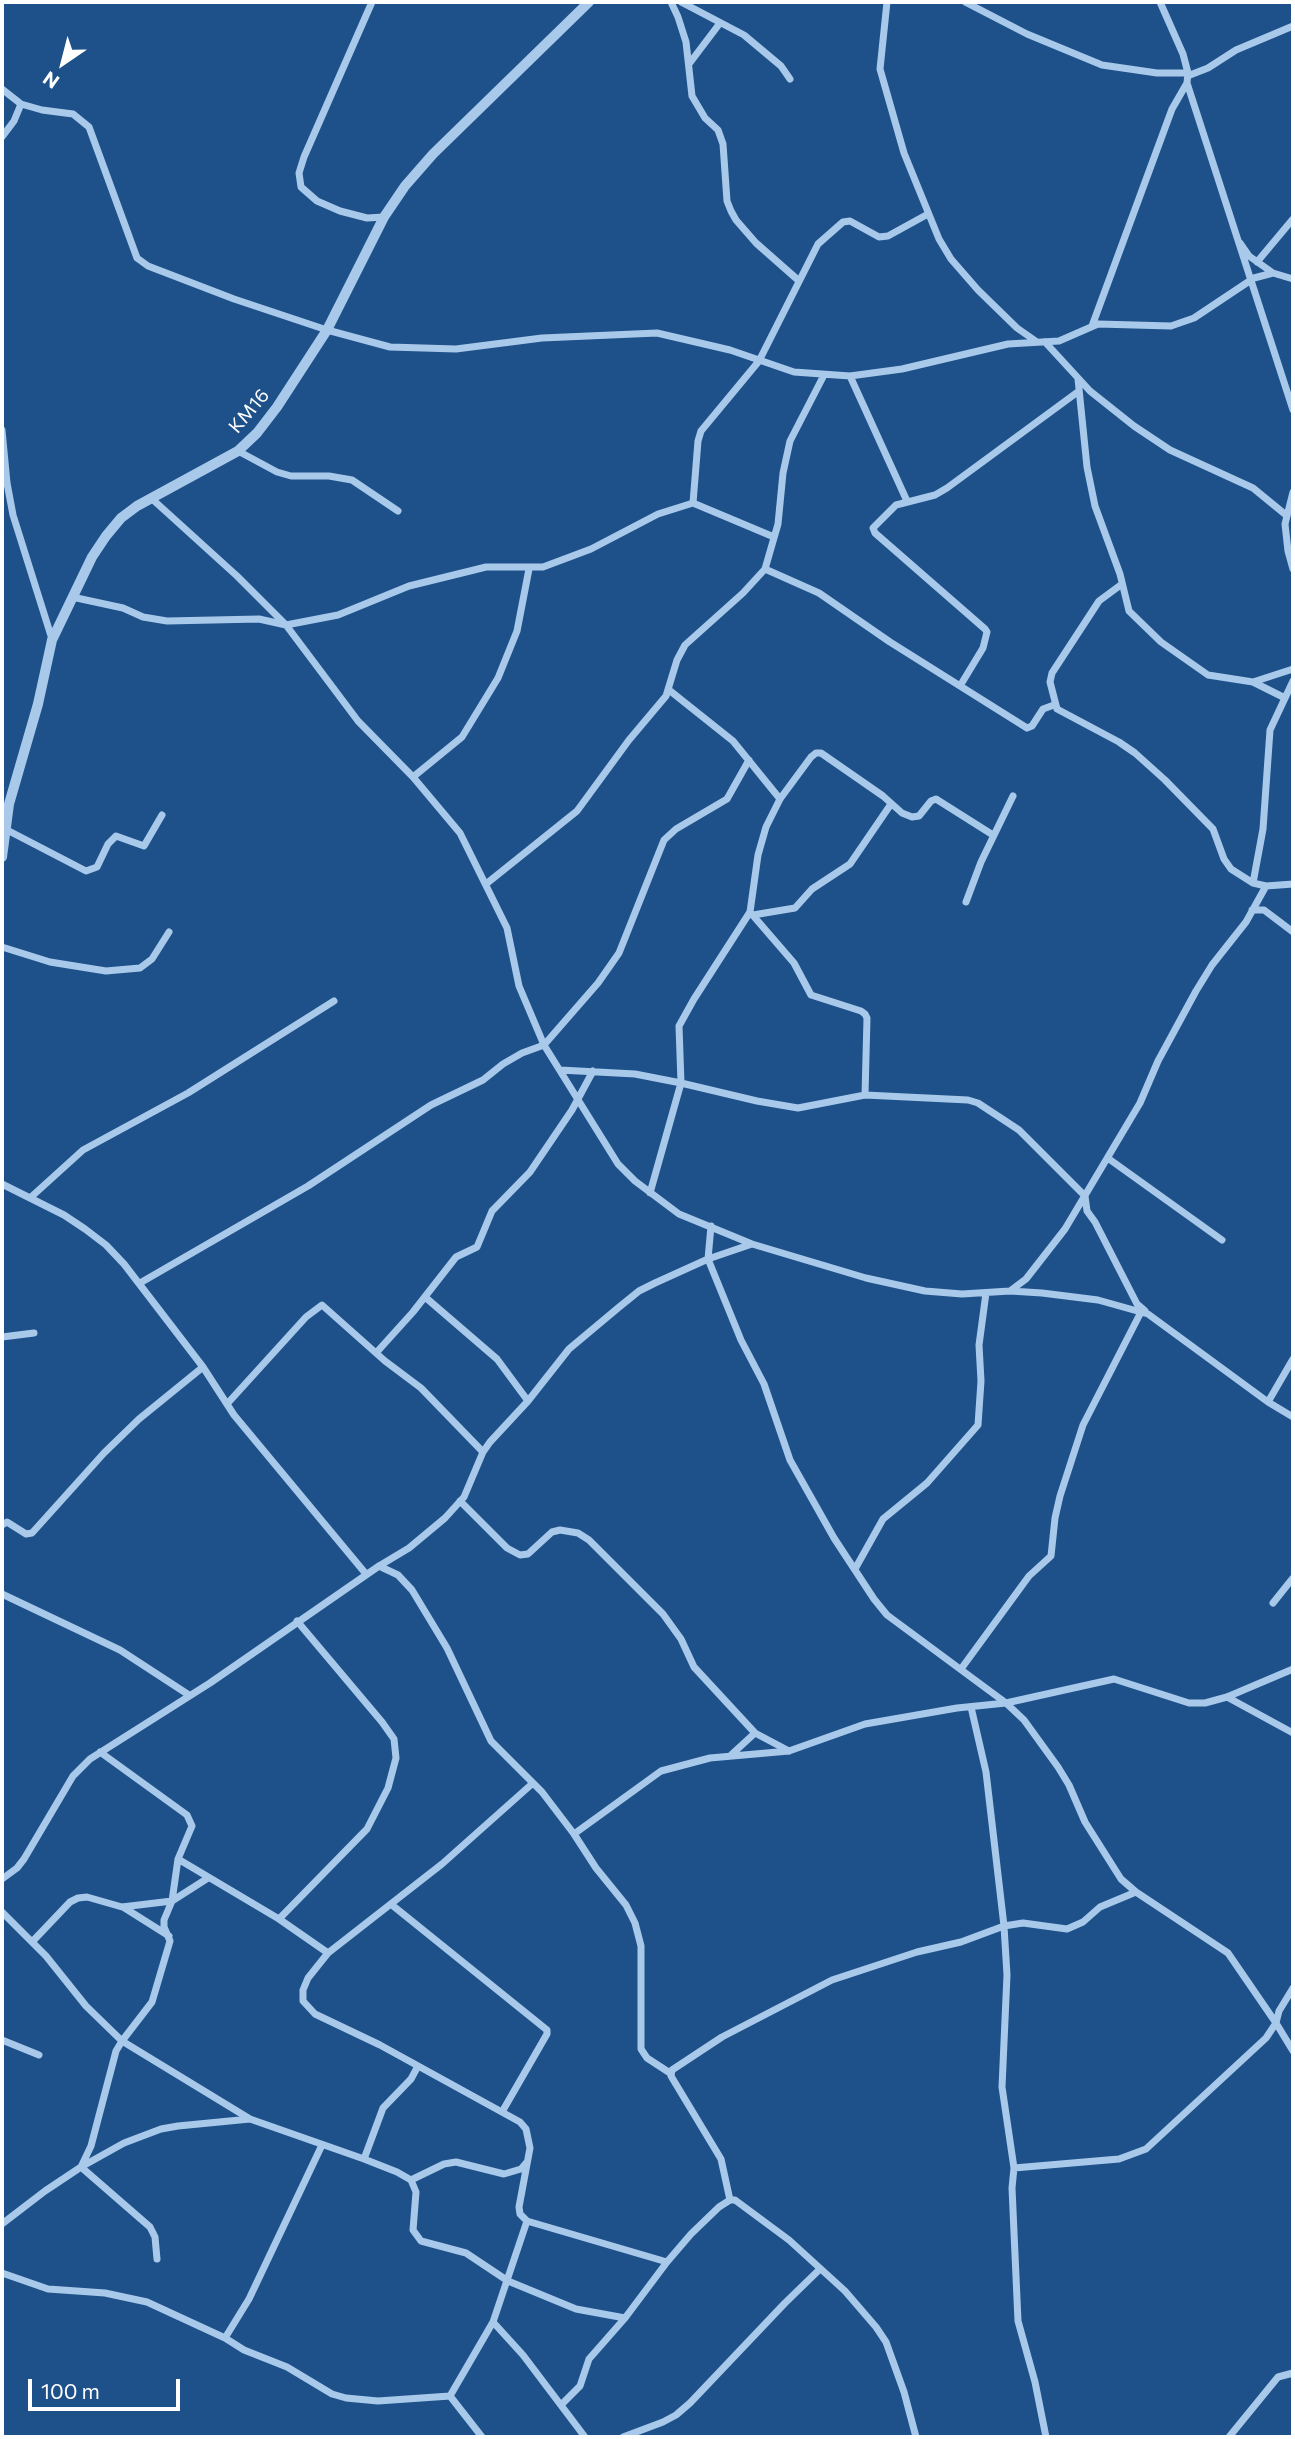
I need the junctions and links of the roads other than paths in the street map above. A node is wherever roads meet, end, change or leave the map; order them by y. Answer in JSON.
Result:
{"nodes":[{"id":1,"x":372,"y":2,"type":"edge"},
{"id":2,"x":589,"y":2,"type":"edge"},
{"id":3,"x":671,"y":2,"type":"edge"},
{"id":4,"x":681,"y":2,"type":"edge"},
{"id":5,"x":887,"y":2,"type":"edge"},
{"id":6,"x":965,"y":2,"type":"edge"},
{"id":7,"x":1160,"y":2,"type":"edge"},
{"id":8,"x":720,"y":23,"type":"junction"},
{"id":9,"x":1293,"y":26,"type":"edge"},
{"id":10,"x":689,"y":64,"type":"junction"},
{"id":11,"x":1188,"y":73,"type":"junction"},
{"id":12,"x":790,"y":79,"type":"dead end"},
{"id":13,"x":1187,"y":83,"type":"junction"},
{"id":14,"x":2,"y":89,"type":"edge"},
{"id":15,"x":21,"y":104,"type":"junction"},
{"id":16,"x":2,"y":137,"type":"edge"},
{"id":17,"x":928,"y":214,"type":"junction"},
{"id":18,"x":384,"y":217,"type":"junction"},
{"id":19,"x":1293,"y":219,"type":"edge"},
{"id":20,"x":1236,"y":237,"type":"junction"},
{"id":21,"x":1257,"y":262,"type":"junction"},
{"id":22,"x":1273,"y":273,"type":"junction"},
{"id":23,"x":1293,"y":279,"type":"edge"},
{"id":24,"x":1250,"y":280,"type":"junction"},
{"id":25,"x":798,"y":281,"type":"junction"},
{"id":26,"x":1092,"y":326,"type":"junction"},
{"id":27,"x":1017,"y":328,"type":"junction"},
{"id":28,"x":327,"y":330,"type":"junction"},
{"id":29,"x":1041,"y":342,"type":"junction"},
{"id":30,"x":1009,"y":344,"type":"junction"},
{"id":31,"x":759,"y":361,"type":"junction"},
{"id":32,"x":824,"y":375,"type":"junction"},
{"id":33,"x":850,"y":376,"type":"junction"},
{"id":34,"x":1078,"y":379,"type":"junction"},
{"id":35,"x":1079,"y":391,"type":"junction"},
{"id":36,"x":1293,"y":410,"type":"edge"},
{"id":37,"x":2,"y":430,"type":"edge"},
{"id":38,"x":238,"y":452,"type":"junction"},
{"id":39,"x":1293,"y":492,"type":"edge"},
{"id":40,"x":151,"y":498,"type":"junction"},
{"id":41,"x":907,"y":501,"type":"junction"},
{"id":42,"x":693,"y":503,"type":"junction"},
{"id":43,"x":398,"y":511,"type":"dead end"},
{"id":44,"x":1286,"y":515,"type":"junction"},
{"id":45,"x":774,"y":537,"type":"junction"},
{"id":46,"x":529,"y":569,"type":"junction"},
{"id":47,"x":765,"y":569,"type":"junction"},
{"id":48,"x":1293,"y":569,"type":"edge"},
{"id":49,"x":1122,"y":584,"type":"junction"},
{"id":50,"x":72,"y":597,"type":"junction"},
{"id":51,"x":286,"y":625,"type":"junction"},
{"id":52,"x":52,"y":640,"type":"junction"},
{"id":53,"x":1293,"y":669,"type":"edge"},
{"id":54,"x":1253,"y":681,"type":"junction"},
{"id":55,"x":1293,"y":681,"type":"edge"},
{"id":56,"x":960,"y":686,"type":"junction"},
{"id":57,"x":669,"y":690,"type":"junction"},
{"id":58,"x":1284,"y":698,"type":"junction"},
{"id":59,"x":1054,"y":705,"type":"junction"},
{"id":60,"x":749,"y":760,"type":"junction"},
{"id":61,"x":413,"y":778,"type":"junction"},
{"id":62,"x":1013,"y":796,"type":"dead end"},
{"id":63,"x":780,"y":799,"type":"junction"},
{"id":64,"x":891,"y":804,"type":"junction"},
{"id":65,"x":6,"y":805,"type":"edge"},
{"id":66,"x":162,"y":815,"type":"dead end"},
{"id":67,"x":7,"y":830,"type":"junction"},
{"id":68,"x":993,"y":835,"type":"junction"},
{"id":69,"x":2,"y":857,"type":"edge"},
{"id":70,"x":1254,"y":883,"type":"junction"},
{"id":71,"x":486,"y":884,"type":"junction"},
{"id":72,"x":1293,"y":884,"type":"edge"},
{"id":73,"x":1266,"y":886,"type":"junction"},
{"id":74,"x":966,"y":902,"type":"dead end"},
{"id":75,"x":1252,"y":910,"type":"junction"},
{"id":76,"x":1264,"y":910,"type":"junction"},
{"id":77,"x":751,"y":914,"type":"junction"},
{"id":78,"x":1246,"y":922,"type":"junction"},
{"id":79,"x":169,"y":932,"type":"dead end"},
{"id":80,"x":1293,"y":932,"type":"edge"},
{"id":81,"x":2,"y":947,"type":"edge"},
{"id":82,"x":334,"y":1001,"type":"dead end"},
{"id":83,"x":544,"y":1045,"type":"junction"},
{"id":84,"x":560,"y":1070,"type":"junction"},
{"id":85,"x":593,"y":1071,"type":"junction"},
{"id":86,"x":681,"y":1083,"type":"junction"},
{"id":87,"x":866,"y":1095,"type":"junction"},
{"id":88,"x":578,"y":1096,"type":"junction"},
{"id":89,"x":1109,"y":1159,"type":"junction"},
{"id":90,"x":2,"y":1184,"type":"edge"},
{"id":91,"x":650,"y":1193,"type":"junction"},
{"id":92,"x":1085,"y":1196,"type":"junction"},
{"id":93,"x":30,"y":1198,"type":"junction"},
{"id":94,"x":712,"y":1226,"type":"junction"},
{"id":95,"x":1222,"y":1240,"type":"dead end"},
{"id":96,"x":752,"y":1244,"type":"junction"},
{"id":97,"x":708,"y":1259,"type":"junction"},
{"id":98,"x":140,"y":1283,"type":"junction"},
{"id":99,"x":1010,"y":1291,"type":"junction"},
{"id":100,"x":986,"y":1293,"type":"junction"},
{"id":101,"x":425,"y":1297,"type":"junction"},
{"id":102,"x":1144,"y":1313,"type":"junction"},
{"id":103,"x":34,"y":1333,"type":"dead end"},
{"id":104,"x":2,"y":1337,"type":"edge"},
{"id":105,"x":376,"y":1353,"type":"junction"},
{"id":106,"x":1293,"y":1359,"type":"edge"},
{"id":107,"x":203,"y":1367,"type":"junction"},
{"id":108,"x":528,"y":1401,"type":"junction"},
{"id":109,"x":1268,"y":1402,"type":"junction"},
{"id":110,"x":227,"y":1404,"type":"junction"},
{"id":111,"x":1293,"y":1417,"type":"edge"},
{"id":112,"x":483,"y":1452,"type":"junction"},
{"id":113,"x":460,"y":1501,"type":"junction"},
{"id":114,"x":2,"y":1525,"type":"edge"},
{"id":115,"x":379,"y":1566,"type":"junction"},
{"id":116,"x":855,"y":1569,"type":"junction"},
{"id":117,"x":366,"y":1574,"type":"junction"},
{"id":118,"x":1293,"y":1578,"type":"edge"},
{"id":119,"x":2,"y":1594,"type":"edge"},
{"id":120,"x":1273,"y":1603,"type":"dead end"},
{"id":121,"x":297,"y":1622,"type":"junction"},
{"id":122,"x":961,"y":1669,"type":"junction"},
{"id":123,"x":1293,"y":1669,"type":"edge"},
{"id":124,"x":189,"y":1695,"type":"junction"},
{"id":125,"x":1227,"y":1697,"type":"junction"},
{"id":126,"x":1006,"y":1703,"type":"junction"},
{"id":127,"x":971,"y":1707,"type":"junction"},
{"id":128,"x":1293,"y":1732,"type":"edge"},
{"id":129,"x":755,"y":1733,"type":"junction"},
{"id":130,"x":789,"y":1751,"type":"junction"},
{"id":131,"x":100,"y":1752,"type":"junction"},
{"id":132,"x":731,"y":1755,"type":"junction"},
{"id":133,"x":533,"y":1783,"type":"junction"},
{"id":134,"x":574,"y":1834,"type":"junction"},
{"id":135,"x":178,"y":1860,"type":"junction"},
{"id":136,"x":208,"y":1878,"type":"junction"},
{"id":137,"x":2,"y":1879,"type":"edge"},
{"id":138,"x":1136,"y":1892,"type":"junction"},
{"id":139,"x":172,"y":1901,"type":"junction"},
{"id":140,"x":392,"y":1905,"type":"junction"},
{"id":141,"x":122,"y":1907,"type":"junction"},
{"id":142,"x":2,"y":1912,"type":"edge"},
{"id":143,"x":279,"y":1919,"type":"junction"},
{"id":144,"x":1004,"y":1926,"type":"junction"},
{"id":145,"x":169,"y":1936,"type":"junction"},
{"id":146,"x":32,"y":1942,"type":"junction"},
{"id":147,"x":328,"y":1953,"type":"junction"},
{"id":148,"x":1293,"y":1988,"type":"edge"},
{"id":149,"x":1276,"y":2023,"type":"junction"},
{"id":150,"x":2,"y":2040,"type":"edge"},
{"id":151,"x":122,"y":2040,"type":"junction"},
{"id":152,"x":1293,"y":2051,"type":"edge"},
{"id":153,"x":39,"y":2055,"type":"dead end"},
{"id":154,"x":418,"y":2066,"type":"junction"},
{"id":155,"x":670,"y":2073,"type":"junction"},
{"id":156,"x":502,"y":2112,"type":"junction"},
{"id":157,"x":250,"y":2119,"type":"junction"},
{"id":158,"x":322,"y":2145,"type":"junction"},
{"id":159,"x":364,"y":2159,"type":"junction"},
{"id":160,"x":527,"y":2162,"type":"junction"},
{"id":161,"x":81,"y":2167,"type":"junction"},
{"id":162,"x":1014,"y":2168,"type":"junction"},
{"id":163,"x":411,"y":2180,"type":"junction"},
{"id":164,"x":730,"y":2200,"type":"junction"},
{"id":165,"x":527,"y":2221,"type":"junction"},
{"id":166,"x":2,"y":2224,"type":"edge"},
{"id":167,"x":157,"y":2259,"type":"dead end"},
{"id":168,"x":667,"y":2262,"type":"junction"},
{"id":169,"x":820,"y":2269,"type":"junction"},
{"id":170,"x":2,"y":2273,"type":"edge"},
{"id":171,"x":508,"y":2281,"type":"junction"},
{"id":172,"x":625,"y":2318,"type":"junction"},
{"id":173,"x":493,"y":2322,"type":"junction"},
{"id":174,"x":225,"y":2339,"type":"junction"},
{"id":175,"x":1293,"y":2373,"type":"edge"},
{"id":176,"x":450,"y":2396,"type":"junction"},
{"id":177,"x":562,"y":2404,"type":"junction"},
{"id":178,"x":482,"y":2437,"type":"edge"},
{"id":179,"x":585,"y":2437,"type":"edge"},
{"id":180,"x":624,"y":2437,"type":"edge"},
{"id":181,"x":916,"y":2437,"type":"edge"},
{"id":182,"x":1046,"y":2437,"type":"edge"},
{"id":183,"x":1229,"y":2437,"type":"edge"}],
"edges":[{"from":1,"to":18,"type":"street"},
{"from":2,"to":18,"type":"street","name":"KM16"},
{"from":3,"to":10,"type":"street"},
{"from":4,"to":8,"type":"street"},
{"from":5,"to":17,"type":"street"},
{"from":6,"to":11,"type":"street"},
{"from":7,"to":11,"type":"street"},
{"from":8,"to":10,"type":"street"},
{"from":8,"to":12,"type":"street"},
{"from":9,"to":11,"type":"street"},
{"from":10,"to":25,"type":"street"},
{"from":11,"to":13,"type":"street"},
{"from":13,"to":20,"type":"street"},
{"from":13,"to":26,"type":"street"},
{"from":14,"to":15,"type":"street"},
{"from":15,"to":16,"type":"street"},
{"from":15,"to":28,"type":"street"},
{"from":17,"to":25,"type":"street"},
{"from":17,"to":27,"type":"street"},
{"from":18,"to":28,"type":"street","name":"KM16"},
{"from":19,"to":21,"type":"street"},
{"from":20,"to":21,"type":"street"},
{"from":20,"to":24,"type":"street"},
{"from":21,"to":22,"type":"street"},
{"from":22,"to":23,"type":"street"},
{"from":22,"to":24,"type":"street"},
{"from":24,"to":26,"type":"street"},
{"from":24,"to":36,"type":"street"},
{"from":25,"to":31,"type":"street"},
{"from":26,"to":29,"type":"street"},
{"from":27,"to":29,"type":"street"},
{"from":27,"to":30,"type":"street"},
{"from":28,"to":31,"type":"street"},
{"from":28,"to":38,"type":"street","name":"KM16"},
{"from":29,"to":30,"type":"street"},
{"from":29,"to":34,"type":"street"},
{"from":30,"to":33,"type":"street"},
{"from":31,"to":32,"type":"street"},
{"from":31,"to":42,"type":"street"},
{"from":32,"to":33,"type":"street"},
{"from":32,"to":45,"type":"street"},
{"from":33,"to":41,"type":"street"},
{"from":34,"to":35,"type":"street"},
{"from":34,"to":44,"type":"street"},
{"from":35,"to":41,"type":"street"},
{"from":35,"to":49,"type":"street"},
{"from":37,"to":52,"type":"street"},
{"from":38,"to":40,"type":"street","name":"KM16"},
{"from":38,"to":43,"type":"street"},
{"from":39,"to":44,"type":"street"},
{"from":40,"to":50,"type":"street","name":"KM16"},
{"from":40,"to":51,"type":"street"},
{"from":41,"to":56,"type":"street"},
{"from":42,"to":45,"type":"street"},
{"from":42,"to":46,"type":"street"},
{"from":44,"to":48,"type":"street"},
{"from":45,"to":47,"type":"street"},
{"from":46,"to":51,"type":"street"},
{"from":46,"to":61,"type":"street"},
{"from":47,"to":56,"type":"street"},
{"from":47,"to":57,"type":"street"},
{"from":49,"to":54,"type":"street"},
{"from":49,"to":59,"type":"street"},
{"from":50,"to":51,"type":"street"},
{"from":50,"to":52,"type":"street","name":"KM16"},
{"from":51,"to":61,"type":"street"},
{"from":52,"to":65,"type":"street","name":"KM16"},
{"from":53,"to":54,"type":"street"},
{"from":54,"to":58,"type":"street"},
{"from":55,"to":58,"type":"street"},
{"from":56,"to":59,"type":"street"},
{"from":57,"to":60,"type":"street"},
{"from":57,"to":71,"type":"street"},
{"from":58,"to":70,"type":"street"},
{"from":59,"to":70,"type":"street"},
{"from":60,"to":63,"type":"street"},
{"from":60,"to":83,"type":"street"},
{"from":61,"to":71,"type":"street"},
{"from":62,"to":68,"type":"street"},
{"from":63,"to":64,"type":"street"},
{"from":63,"to":77,"type":"street"},
{"from":64,"to":68,"type":"street"},
{"from":64,"to":77,"type":"street"},
{"from":65,"to":67,"type":"street","name":"KM16"},
{"from":66,"to":67,"type":"street"},
{"from":67,"to":69,"type":"street","name":"KM16"},
{"from":68,"to":74,"type":"street"},
{"from":70,"to":73,"type":"street"},
{"from":71,"to":83,"type":"street"},
{"from":72,"to":73,"type":"street"},
{"from":73,"to":75,"type":"street"},
{"from":75,"to":76,"type":"street"},
{"from":75,"to":78,"type":"street"},
{"from":76,"to":78,"type":"street"},
{"from":76,"to":80,"type":"street"},
{"from":77,"to":86,"type":"street"},
{"from":77,"to":87,"type":"street"},
{"from":78,"to":89,"type":"street"},
{"from":79,"to":81,"type":"street"},
{"from":82,"to":93,"type":"street"},
{"from":83,"to":84,"type":"street"},
{"from":83,"to":98,"type":"street"},
{"from":84,"to":85,"type":"street"},
{"from":84,"to":88,"type":"street"},
{"from":85,"to":86,"type":"street"},
{"from":85,"to":88,"type":"street"},
{"from":86,"to":87,"type":"street"},
{"from":86,"to":91,"type":"street"},
{"from":87,"to":92,"type":"street"},
{"from":88,"to":91,"type":"street"},
{"from":88,"to":101,"type":"street"},
{"from":89,"to":92,"type":"street"},
{"from":89,"to":95,"type":"street"},
{"from":90,"to":93,"type":"street"},
{"from":91,"to":94,"type":"street"},
{"from":92,"to":99,"type":"street"},
{"from":92,"to":102,"type":"street"},
{"from":93,"to":98,"type":"street"},
{"from":94,"to":96,"type":"street"},
{"from":94,"to":97,"type":"street"},
{"from":96,"to":97,"type":"street"},
{"from":96,"to":100,"type":"street"},
{"from":97,"to":108,"type":"street"},
{"from":97,"to":116,"type":"street"},
{"from":98,"to":107,"type":"street"},
{"from":99,"to":100,"type":"street"},
{"from":99,"to":102,"type":"street"},
{"from":100,"to":116,"type":"street"},
{"from":101,"to":105,"type":"street"},
{"from":101,"to":108,"type":"street"},
{"from":102,"to":109,"type":"street"},
{"from":102,"to":122,"type":"street"},
{"from":103,"to":104,"type":"street"},
{"from":105,"to":110,"type":"street"},
{"from":105,"to":112,"type":"street"},
{"from":106,"to":109,"type":"street"},
{"from":107,"to":110,"type":"street"},
{"from":107,"to":114,"type":"street"},
{"from":108,"to":112,"type":"street"},
{"from":109,"to":111,"type":"street"},
{"from":110,"to":117,"type":"street"},
{"from":112,"to":113,"type":"street"},
{"from":113,"to":115,"type":"street"},
{"from":113,"to":129,"type":"street"},
{"from":115,"to":117,"type":"street"},
{"from":115,"to":133,"type":"street"},
{"from":116,"to":122,"type":"street"},
{"from":117,"to":121,"type":"street"},
{"from":118,"to":120,"type":"street"},
{"from":119,"to":124,"type":"street"},
{"from":121,"to":124,"type":"street"},
{"from":121,"to":143,"type":"street"},
{"from":122,"to":126,"type":"street"},
{"from":123,"to":125,"type":"street"},
{"from":124,"to":131,"type":"street"},
{"from":125,"to":126,"type":"street"},
{"from":125,"to":128,"type":"street"},
{"from":126,"to":127,"type":"street"},
{"from":126,"to":138,"type":"street"},
{"from":127,"to":130,"type":"street"},
{"from":127,"to":144,"type":"street"},
{"from":129,"to":130,"type":"street"},
{"from":129,"to":132,"type":"street"},
{"from":130,"to":132,"type":"street"},
{"from":131,"to":135,"type":"street"},
{"from":131,"to":137,"type":"street"},
{"from":132,"to":134,"type":"street"},
{"from":133,"to":134,"type":"street"},
{"from":133,"to":140,"type":"street"},
{"from":134,"to":155,"type":"street"},
{"from":135,"to":136,"type":"street"},
{"from":135,"to":139,"type":"street"},
{"from":136,"to":139,"type":"street"},
{"from":136,"to":143,"type":"street"},
{"from":138,"to":144,"type":"street"},
{"from":138,"to":149,"type":"street"},
{"from":139,"to":141,"type":"street"},
{"from":139,"to":145,"type":"street"},
{"from":140,"to":147,"type":"street"},
{"from":140,"to":156,"type":"street"},
{"from":141,"to":145,"type":"street"},
{"from":141,"to":146,"type":"street"},
{"from":142,"to":146,"type":"street"},
{"from":143,"to":147,"type":"street"},
{"from":144,"to":155,"type":"street"},
{"from":144,"to":162,"type":"street"},
{"from":145,"to":151,"type":"street"},
{"from":146,"to":151,"type":"street"},
{"from":147,"to":154,"type":"street"},
{"from":148,"to":149,"type":"street"},
{"from":149,"to":152,"type":"street"},
{"from":149,"to":162,"type":"street"},
{"from":150,"to":153,"type":"street"},
{"from":151,"to":157,"type":"street"},
{"from":151,"to":161,"type":"street"},
{"from":154,"to":156,"type":"street"},
{"from":154,"to":159,"type":"street"},
{"from":155,"to":164,"type":"street"},
{"from":156,"to":160,"type":"street"},
{"from":157,"to":158,"type":"street"},
{"from":157,"to":161,"type":"street"},
{"from":158,"to":159,"type":"street"},
{"from":158,"to":174,"type":"street"},
{"from":159,"to":163,"type":"street"},
{"from":160,"to":163,"type":"street"},
{"from":160,"to":165,"type":"street"},
{"from":161,"to":166,"type":"street"},
{"from":161,"to":167,"type":"street"},
{"from":162,"to":182,"type":"street"},
{"from":163,"to":171,"type":"street"},
{"from":164,"to":168,"type":"street"},
{"from":164,"to":169,"type":"street"},
{"from":165,"to":168,"type":"street"},
{"from":165,"to":171,"type":"street"},
{"from":168,"to":172,"type":"street"},
{"from":169,"to":180,"type":"street"},
{"from":169,"to":181,"type":"street"},
{"from":170,"to":174,"type":"street"},
{"from":171,"to":172,"type":"street"},
{"from":171,"to":173,"type":"street"},
{"from":172,"to":177,"type":"street"},
{"from":173,"to":176,"type":"street"},
{"from":173,"to":177,"type":"street"},
{"from":174,"to":176,"type":"street"},
{"from":175,"to":183,"type":"street"},
{"from":176,"to":178,"type":"street"},
{"from":177,"to":179,"type":"street"}]}
